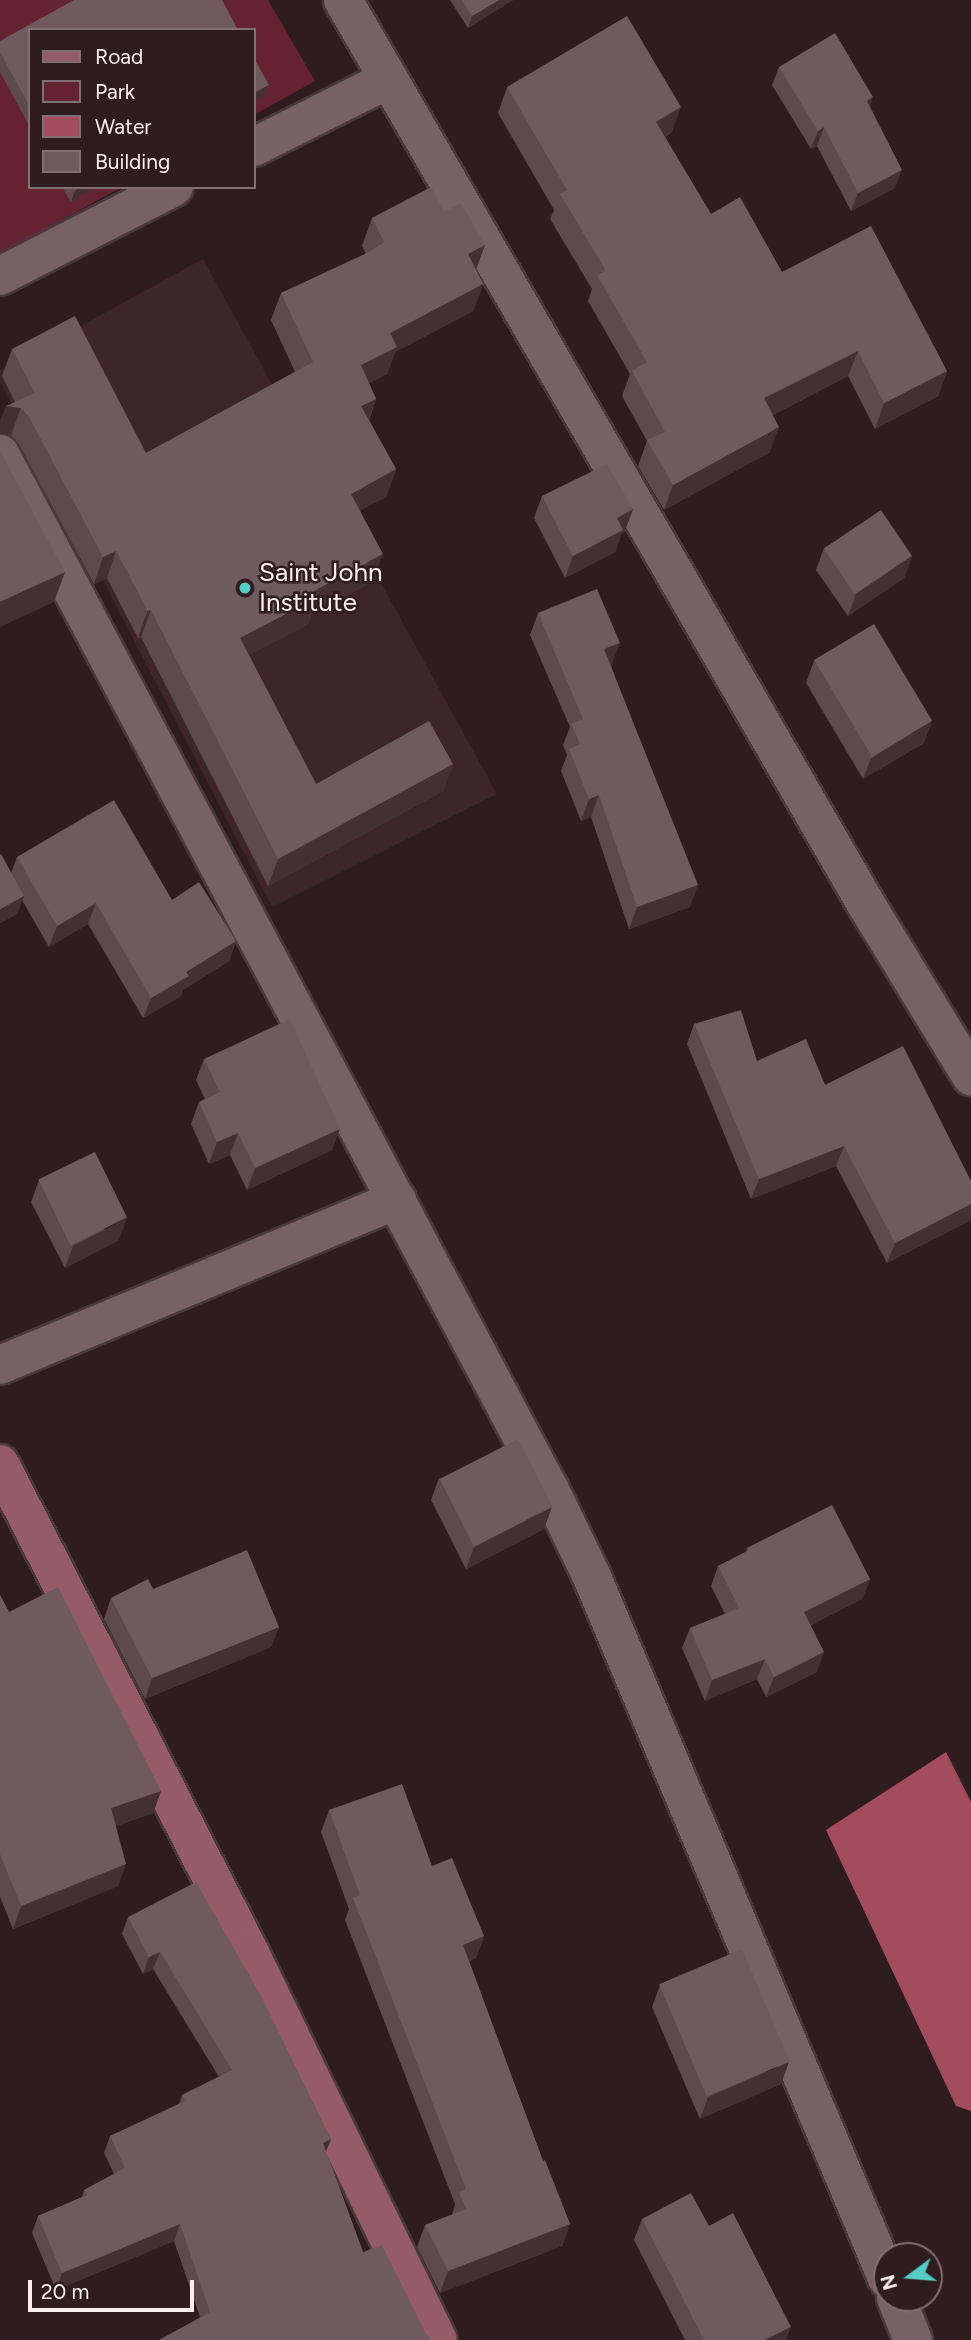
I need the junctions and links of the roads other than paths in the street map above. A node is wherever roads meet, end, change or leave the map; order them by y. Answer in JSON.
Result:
{"nodes":[{"id":1,"x":343,"y":0,"type":"edge"},
{"id":2,"x":389,"y":79,"type":"junction"},
{"id":3,"x":256,"y":146,"type":"edge"},
{"id":4,"x":170,"y":189,"type":"edge"},
{"id":5,"x":0,"y":276,"type":"edge"},
{"id":6,"x":0,"y":454,"type":"edge"},
{"id":7,"x":971,"y":1076,"type":"edge"},
{"id":8,"x":397,"y":1200,"type":"junction"},
{"id":9,"x":0,"y":1365,"type":"edge"},
{"id":10,"x":0,"y":1464,"type":"edge"},
{"id":11,"x":873,"y":2245,"type":"edge"},
{"id":12,"x":901,"y":2312,"type":"edge"},
{"id":13,"x":438,"y":2340,"type":"edge"},
{"id":14,"x":913,"y":2340,"type":"edge"}],
"edges":[{"from":1,"to":2,"type":"street"},
{"from":2,"to":3,"type":"street"},
{"from":2,"to":7,"type":"street"},
{"from":4,"to":5,"type":"street"},
{"from":6,"to":8,"type":"street"},
{"from":8,"to":9,"type":"street"},
{"from":8,"to":11,"type":"street"},
{"from":10,"to":13,"type":"street"},
{"from":12,"to":14,"type":"street"}]}
